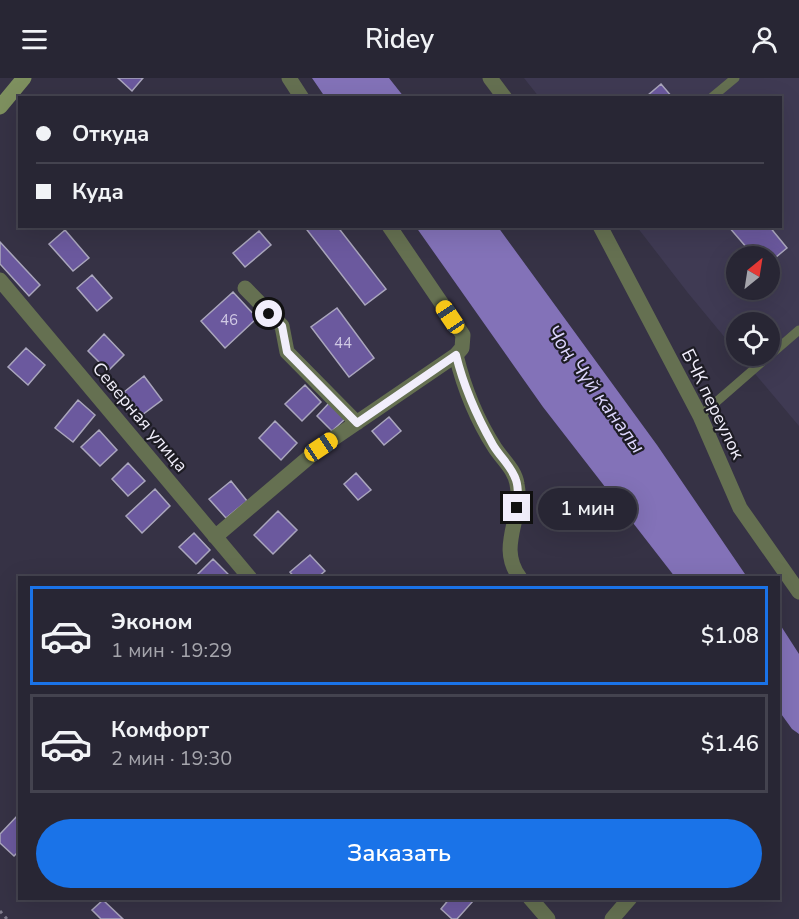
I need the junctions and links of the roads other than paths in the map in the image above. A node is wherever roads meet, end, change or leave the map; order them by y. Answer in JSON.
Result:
{"nodes":[{"id":1,"x":24,"y":78,"type":"edge"},
{"id":2,"x":289,"y":78,"type":"edge"},
{"id":3,"x":490,"y":78,"type":"edge"},
{"id":4,"x":735,"y":78,"type":"edge"},
{"id":5,"x":301,"y":96,"type":"edge"},
{"id":6,"x":504,"y":96,"type":"edge"},
{"id":7,"x":713,"y":96,"type":"edge"},
{"id":8,"x":0,"y":107,"type":"edge"},
{"id":9,"x":390,"y":228,"type":"edge"},
{"id":10,"x":601,"y":228,"type":"edge"},
{"id":11,"x":0,"y":280,"type":"edge"},
{"id":12,"x":245,"y":288,"type":"dead end"},
{"id":13,"x":799,"y":330,"type":"edge"},
{"id":14,"x":456,"y":355,"type":"junction"},
{"id":15,"x":700,"y":416,"type":"junction"},
{"id":16,"x":357,"y":423,"type":"junction"},
{"id":17,"x":215,"y":537,"type":"junction"},
{"id":18,"x":248,"y":576,"type":"edge"},
{"id":19,"x":519,"y":576,"type":"edge"},
{"id":20,"x":799,"y":592,"type":"edge"},
{"id":21,"x":532,"y":900,"type":"edge"},
{"id":22,"x":628,"y":900,"type":"edge"},
{"id":23,"x":548,"y":919,"type":"edge"},
{"id":24,"x":612,"y":919,"type":"edge"}],
"edges":[{"from":1,"to":8,"type":"main road"},
{"from":2,"to":5,"type":"street"},
{"from":3,"to":6,"type":"street"},
{"from":4,"to":7,"type":"lane"},
{"from":9,"to":14,"type":"street"},
{"from":10,"to":15,"type":"street","name":"БЧК переулок"},
{"from":11,"to":17,"type":"street","name":"Северная улица"},
{"from":12,"to":16,"type":"street"},
{"from":13,"to":15,"type":"lane"},
{"from":14,"to":16,"type":"street"},
{"from":14,"to":19,"type":"street"},
{"from":15,"to":20,"type":"street","name":"БЧК переулок"},
{"from":16,"to":17,"type":"street"},
{"from":17,"to":18,"type":"street","name":"Северная улица"},
{"from":21,"to":23,"type":"street"},
{"from":22,"to":24,"type":"street"}]}
